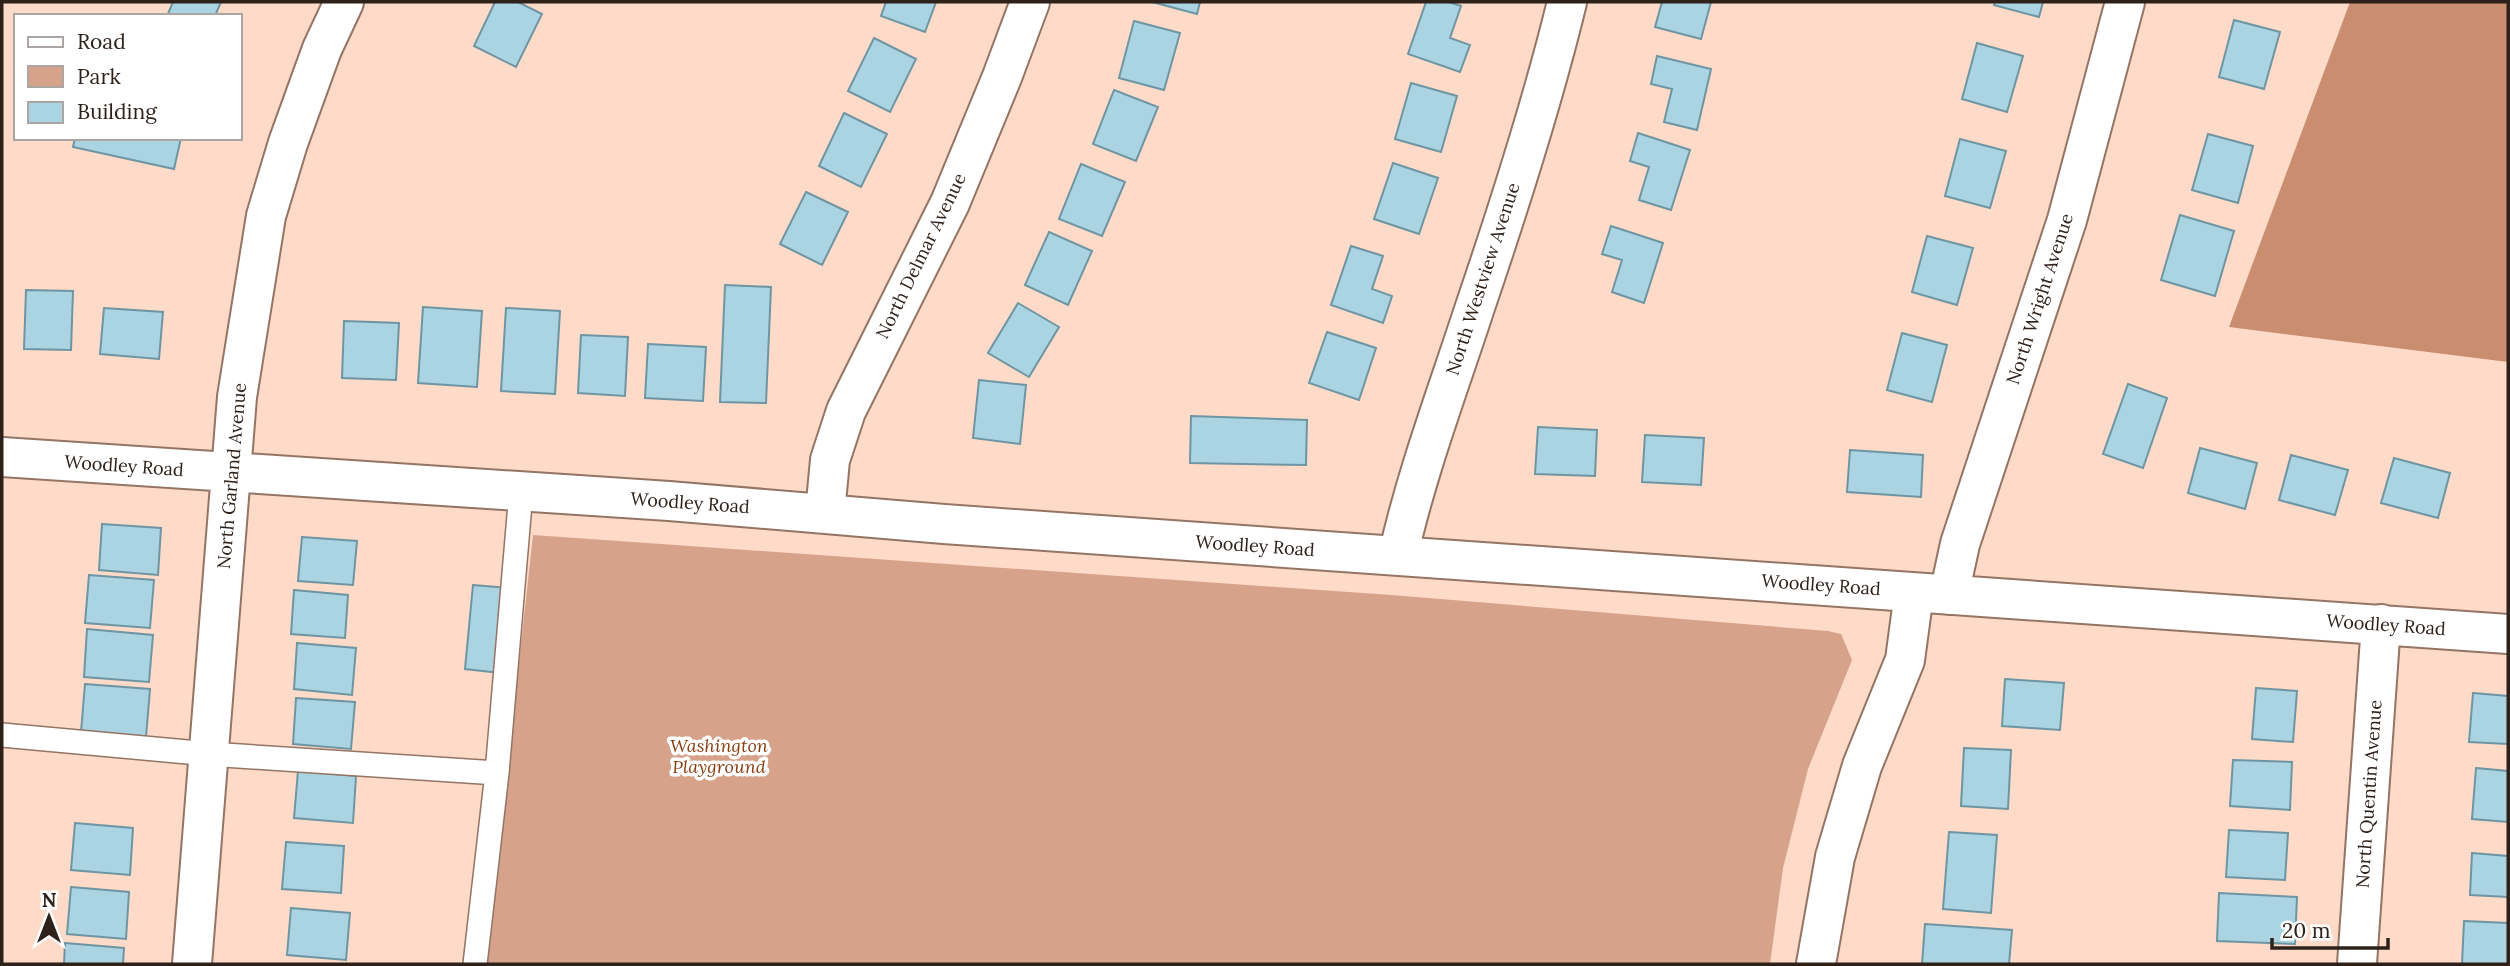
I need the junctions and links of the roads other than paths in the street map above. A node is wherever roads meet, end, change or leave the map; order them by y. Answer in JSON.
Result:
{"nodes":[{"id":1,"x":344,"y":2,"type":"edge"},
{"id":2,"x":1030,"y":2,"type":"edge"},
{"id":3,"x":1567,"y":2,"type":"edge"},
{"id":4,"x":2125,"y":2,"type":"edge"},
{"id":5,"x":2,"y":457,"type":"edge"},
{"id":6,"x":231,"y":474,"type":"junction"},
{"id":7,"x":521,"y":492,"type":"junction"},
{"id":8,"x":825,"y":513,"type":"junction"},
{"id":9,"x":1398,"y":556,"type":"junction"},
{"id":10,"x":1931,"y":594,"type":"junction"},
{"id":11,"x":2381,"y":624,"type":"junction"},
{"id":12,"x":2508,"y":634,"type":"edge"},
{"id":13,"x":2,"y":735,"type":"edge"},
{"id":14,"x":209,"y":754,"type":"junction"},
{"id":15,"x":497,"y":773,"type":"junction"},
{"id":16,"x":192,"y":964,"type":"edge"},
{"id":17,"x":475,"y":964,"type":"edge"},
{"id":18,"x":1816,"y":964,"type":"edge"},
{"id":19,"x":2357,"y":964,"type":"edge"}],
"edges":[{"from":1,"to":6,"type":"street","name":"North Garland Avenue"},
{"from":2,"to":8,"type":"street","name":"North Delmar Avenue"},
{"from":3,"to":9,"type":"street","name":"North Westview Avenue"},
{"from":4,"to":10,"type":"street","name":"North Wright Avenue"},
{"from":5,"to":6,"type":"street","name":"Woodley Road"},
{"from":6,"to":7,"type":"street","name":"Woodley Road"},
{"from":6,"to":14,"type":"street","name":"North Garland Avenue"},
{"from":7,"to":8,"type":"street","name":"Woodley Road"},
{"from":7,"to":15,"type":"lane"},
{"from":8,"to":9,"type":"street","name":"Woodley Road"},
{"from":9,"to":10,"type":"street","name":"Woodley Road"},
{"from":10,"to":11,"type":"street","name":"Woodley Road"},
{"from":10,"to":18,"type":"street","name":"North Wright Avenue"},
{"from":11,"to":12,"type":"street","name":"Woodley Road"},
{"from":11,"to":19,"type":"street","name":"North Quentin Avenue"},
{"from":13,"to":14,"type":"lane"},
{"from":14,"to":15,"type":"lane"},
{"from":14,"to":16,"type":"street","name":"North Garland Avenue"},
{"from":15,"to":17,"type":"lane"}]}
